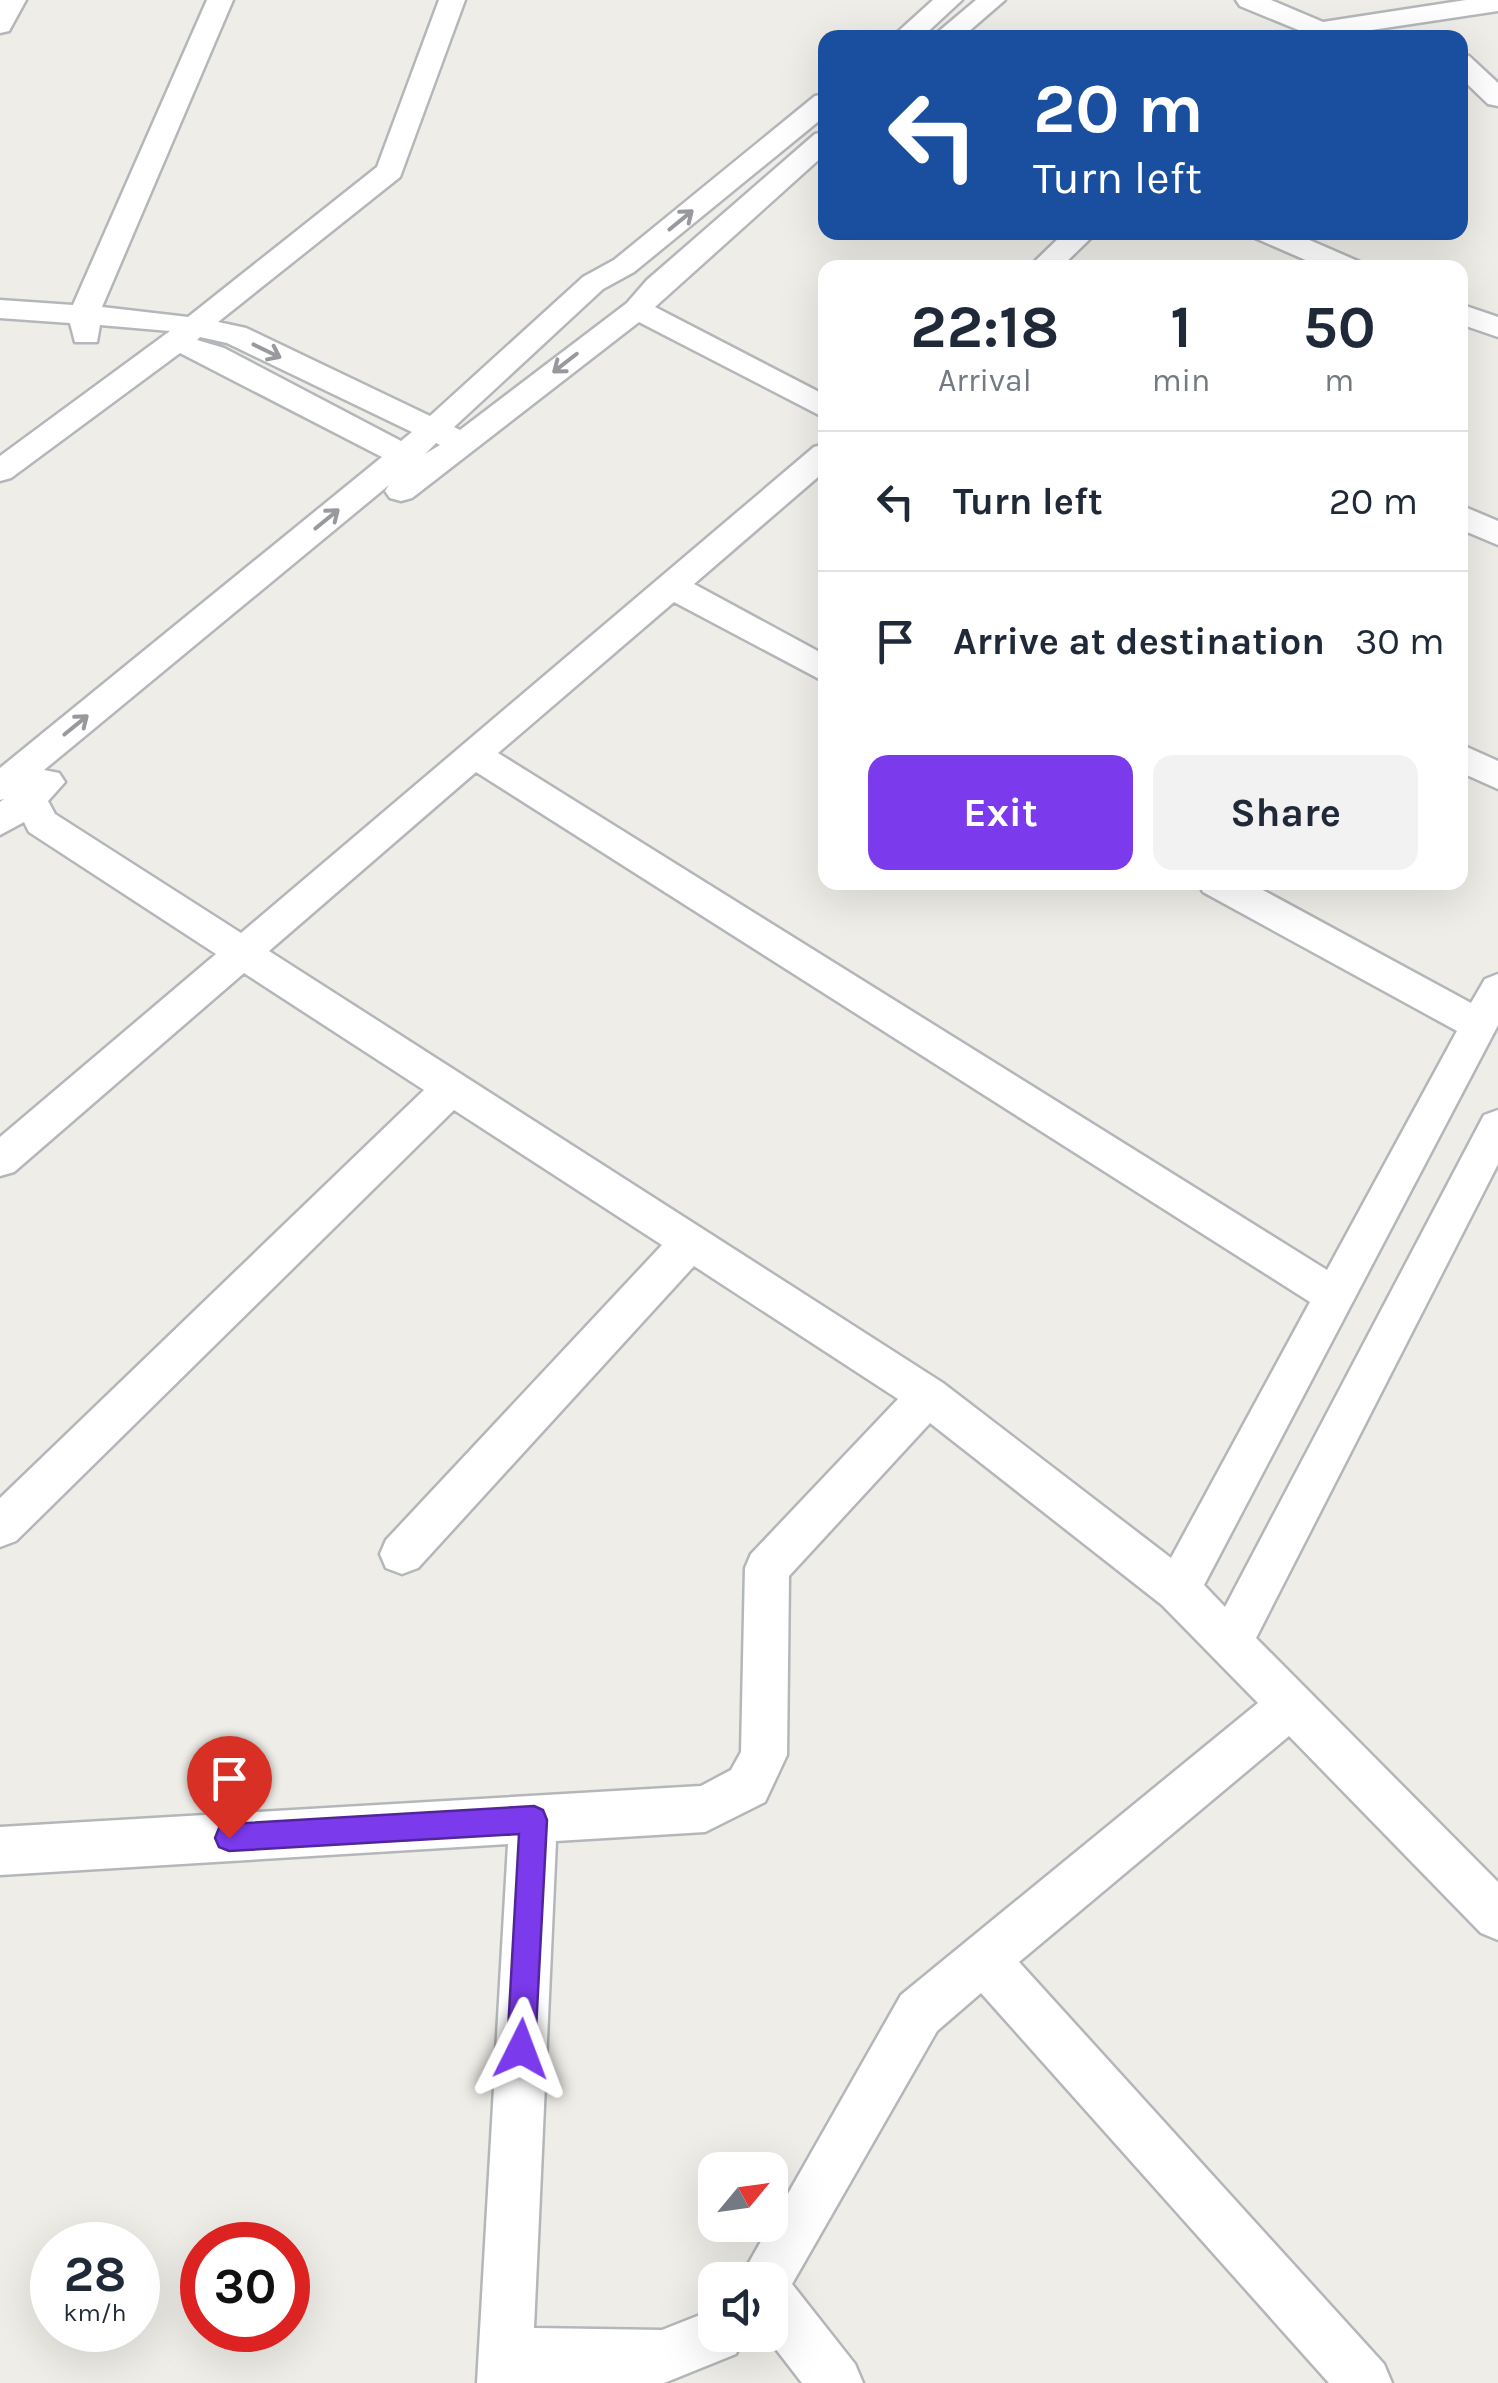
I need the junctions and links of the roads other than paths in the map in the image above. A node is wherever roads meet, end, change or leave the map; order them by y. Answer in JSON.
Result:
{"nodes":[{"id":1,"x":13,"y":0,"type":"edge"},
{"id":2,"x":220,"y":0,"type":"edge"},
{"id":3,"x":452,"y":0,"type":"edge"},
{"id":4,"x":1249,"y":0,"type":"edge"},
{"id":5,"x":1498,"y":3,"type":"edge"},
{"id":6,"x":965,"y":4,"type":"edge"},
{"id":7,"x":1401,"y":8,"type":"edge"},
{"id":8,"x":0,"y":24,"type":"edge"},
{"id":9,"x":918,"y":30,"type":"edge"},
{"id":10,"x":949,"y":30,"type":"edge"},
{"id":11,"x":1307,"y":30,"type":"edge"},
{"id":12,"x":1328,"y":30,"type":"edge"},
{"id":13,"x":1425,"y":30,"type":"edge"},
{"id":14,"x":1468,"y":70,"type":"edge"},
{"id":15,"x":1498,"y":98,"type":"edge"},
{"id":16,"x":818,"y":108,"type":"edge"},
{"id":17,"x":818,"y":146,"type":"edge"},
{"id":18,"x":1074,"y":240,"type":"edge"},
{"id":19,"x":1285,"y":240,"type":"edge"},
{"id":20,"x":1051,"y":260,"type":"edge"},
{"id":21,"x":1331,"y":260,"type":"edge"},
{"id":22,"x":624,"y":266,"type":"junction"},
{"id":23,"x":647,"y":297,"type":"junction"},
{"id":24,"x":0,"y":309,"type":"edge"},
{"id":25,"x":562,"y":312,"type":"junction"},
{"id":26,"x":1468,"y":316,"type":"edge"},
{"id":27,"x":85,"y":325,"type":"junction"},
{"id":28,"x":1498,"y":328,"type":"edge"},
{"id":29,"x":0,"y":330,"type":"edge"},
{"id":30,"x":603,"y":333,"type":"junction"},
{"id":31,"x":186,"y":334,"type":"junction"},
{"id":32,"x":818,"y":404,"type":"edge"},
{"id":33,"x":432,"y":430,"type":"junction"},
{"id":34,"x":462,"y":443,"type":"junction"},
{"id":35,"x":818,"y":460,"type":"edge"},
{"id":36,"x":416,"y":462,"type":"junction"},
{"id":37,"x":0,"y":471,"type":"edge"},
{"id":38,"x":1468,"y":520,"type":"edge"},
{"id":39,"x":1498,"y":534,"type":"edge"},
{"id":40,"x":672,"y":587,"type":"junction"},
{"id":41,"x":818,"y":666,"type":"edge"},
{"id":42,"x":474,"y":755,"type":"junction"},
{"id":43,"x":1468,"y":762,"type":"edge"},
{"id":44,"x":1498,"y":776,"type":"edge"},
{"id":45,"x":8,"y":797,"type":"edge"},
{"id":46,"x":1233,"y":890,"type":"edge"},
{"id":47,"x":240,"y":954,"type":"junction"},
{"id":48,"x":1489,"y":1007,"type":"edge"},
{"id":49,"x":450,"y":1089,"type":"junction"},
{"id":50,"x":1498,"y":1126,"type":"edge"},
{"id":51,"x":0,"y":1160,"type":"edge"},
{"id":52,"x":689,"y":1243,"type":"junction"},
{"id":53,"x":1335,"y":1296,"type":"junction"},
{"id":54,"x":928,"y":1396,"type":"junction"},
{"id":55,"x":0,"y":1527,"type":"edge"},
{"id":56,"x":402,"y":1554,"type":"dead end"},
{"id":57,"x":1178,"y":1590,"type":"junction"},
{"id":58,"x":1230,"y":1643,"type":"junction"},
{"id":59,"x":1290,"y":1706,"type":"junction"},
{"id":60,"x":534,"y":1820,"type":"junction"},
{"id":61,"x":0,"y":1852,"type":"edge"},
{"id":62,"x":1498,"y":1916,"type":"edge"},
{"id":63,"x":983,"y":1958,"type":"junction"},
{"id":64,"x":776,"y":2262,"type":"edge"},
{"id":65,"x":788,"y":2322,"type":"edge"},
{"id":66,"x":698,"y":2345,"type":"edge"},
{"id":67,"x":504,"y":2369,"type":"edge"},
{"id":68,"x":836,"y":2383,"type":"edge"},
{"id":69,"x":1365,"y":2383,"type":"edge"}],
"edges":[{"from":1,"to":8,"type":"street"},
{"from":2,"to":27,"type":"street"},
{"from":3,"to":31,"type":"street"},
{"from":4,"to":11,"type":"street"},
{"from":5,"to":7,"type":"street"},
{"from":6,"to":9,"type":"street"},
{"from":6,"to":10,"type":"street"},
{"from":7,"to":12,"type":"street"},
{"from":7,"to":13,"type":"street"},
{"from":14,"to":15,"type":"street"},
{"from":22,"to":16,"type":"street","one_way":true},
{"from":17,"to":23,"type":"street"},
{"from":18,"to":20,"type":"street"},
{"from":19,"to":21,"type":"street"},
{"from":22,"to":23,"type":"street"},
{"from":22,"to":25,"type":"street"},
{"from":23,"to":30,"type":"street"},
{"from":23,"to":32,"type":"street"},
{"from":24,"to":27,"type":"street"},
{"from":25,"to":30,"type":"street"},
{"from":25,"to":33,"type":"street"},
{"from":26,"to":28,"type":"street"},
{"from":27,"to":29,"type":"street"},
{"from":27,"to":31,"type":"street"},
{"from":30,"to":34,"type":"street","one_way":true},
{"from":31,"to":33,"type":"street","one_way":true},
{"from":31,"to":36,"type":"street"},
{"from":31,"to":37,"type":"street"},
{"from":33,"to":34,"type":"street"},
{"from":33,"to":36,"type":"street"},
{"from":34,"to":36,"type":"street"},
{"from":35,"to":40,"type":"street"},
{"from":36,"to":45,"type":"street"},
{"from":38,"to":39,"type":"street"},
{"from":40,"to":41,"type":"street"},
{"from":40,"to":42,"type":"street"},
{"from":42,"to":47,"type":"street"},
{"from":42,"to":53,"type":"street"},
{"from":43,"to":44,"type":"street"},
{"from":45,"to":47,"type":"street"},
{"from":46,"to":48,"type":"street"},
{"from":47,"to":49,"type":"street"},
{"from":47,"to":51,"type":"street"},
{"from":48,"to":53,"type":"street"},
{"from":49,"to":52,"type":"street"},
{"from":49,"to":55,"type":"street"},
{"from":50,"to":58,"type":"street"},
{"from":52,"to":54,"type":"street"},
{"from":52,"to":56,"type":"street"},
{"from":53,"to":57,"type":"street"},
{"from":54,"to":57,"type":"street"},
{"from":54,"to":60,"type":"street"},
{"from":57,"to":58,"type":"street"},
{"from":58,"to":59,"type":"street"},
{"from":59,"to":62,"type":"street"},
{"from":59,"to":63,"type":"street"},
{"from":60,"to":61,"type":"street"},
{"from":60,"to":67,"type":"street"},
{"from":63,"to":64,"type":"street"},
{"from":63,"to":69,"type":"street"},
{"from":65,"to":68,"type":"street"},
{"from":66,"to":67,"type":"street"}]}
